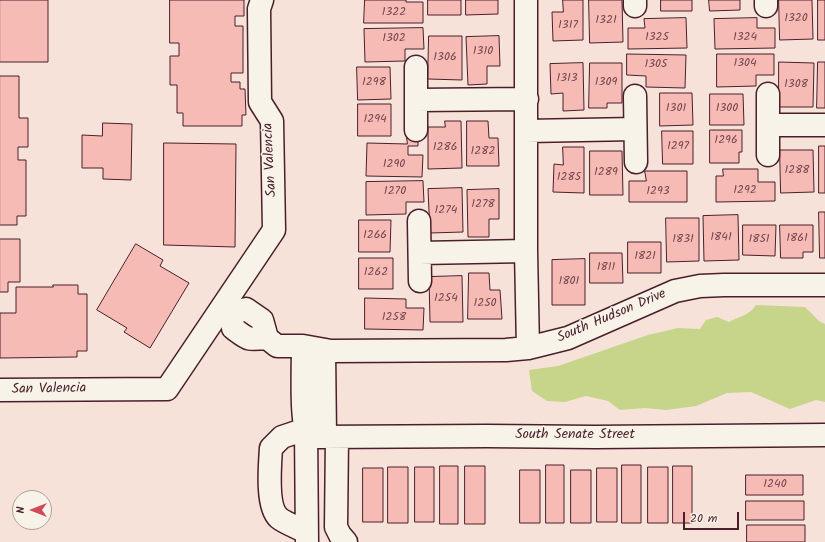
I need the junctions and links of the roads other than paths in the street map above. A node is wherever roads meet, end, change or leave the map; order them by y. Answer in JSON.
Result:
{"nodes":[{"id":1,"x":262,"y":0,"type":"edge"},
{"id":2,"x":526,"y":0,"type":"edge"},
{"id":3,"x":416,"y":67,"type":"dead end"},
{"id":4,"x":768,"y":94,"type":"dead end"},
{"id":5,"x":636,"y":96,"type":"dead end"},
{"id":6,"x":527,"y":99,"type":"junction"},
{"id":7,"x":417,"y":100,"type":"junction"},
{"id":8,"x":769,"y":125,"type":"junction"},
{"id":9,"x":825,"y":125,"type":"edge"},
{"id":10,"x":635,"y":129,"type":"junction"},
{"id":11,"x":416,"y":130,"type":"dead end"},
{"id":12,"x":527,"y":131,"type":"junction"},
{"id":13,"x":768,"y":155,"type":"dead end"},
{"id":14,"x":636,"y":162,"type":"dead end"},
{"id":15,"x":419,"y":221,"type":"dead end"},
{"id":16,"x":526,"y":251,"type":"junction"},
{"id":17,"x":420,"y":253,"type":"junction"},
{"id":18,"x":420,"y":281,"type":"dead end"},
{"id":19,"x":825,"y":285,"type":"edge"},
{"id":20,"x":227,"y":310,"type":"junction"},
{"id":21,"x":303,"y":346,"type":"junction"},
{"id":22,"x":528,"y":348,"type":"junction"},
{"id":23,"x":324,"y":350,"type":"junction"},
{"id":24,"x":0,"y":390,"type":"edge"},
{"id":25,"x":323,"y":434,"type":"junction"},
{"id":26,"x":825,"y":435,"type":"edge"},
{"id":27,"x":306,"y":537,"type":"edge"},
{"id":28,"x":346,"y":542,"type":"edge"}],
"edges":[{"from":1,"to":20,"type":"street","name":"San Valencia"},
{"from":2,"to":6,"type":"street"},
{"from":3,"to":7,"type":"street"},
{"from":4,"to":8,"type":"street"},
{"from":5,"to":10,"type":"street"},
{"from":6,"to":7,"type":"street"},
{"from":6,"to":12,"type":"street"},
{"from":7,"to":11,"type":"street"},
{"from":8,"to":9,"type":"street"},
{"from":8,"to":13,"type":"street"},
{"from":10,"to":12,"type":"street"},
{"from":10,"to":14,"type":"street"},
{"from":12,"to":16,"type":"street"},
{"from":15,"to":17,"type":"street"},
{"from":16,"to":17,"type":"street"},
{"from":16,"to":22,"type":"street"},
{"from":17,"to":18,"type":"street"},
{"from":19,"to":22,"type":"street","name":"South Hudson Drive"},
{"from":20,"to":21,"type":"street"},
{"from":20,"to":24,"type":"street","name":"San Valencia"},
{"from":21,"to":23,"type":"street","name":"South Hudson Drive"},
{"from":21,"to":25,"type":"street"},
{"from":22,"to":23,"type":"street","name":"South Hudson Drive"},
{"from":23,"to":25,"type":"street"},
{"from":25,"to":26,"type":"street","name":"South Senate Street"},
{"from":25,"to":27,"type":"street"},
{"from":25,"to":27,"type":"street","name":"South Senate Street"},
{"from":25,"to":28,"type":"street"}]}
